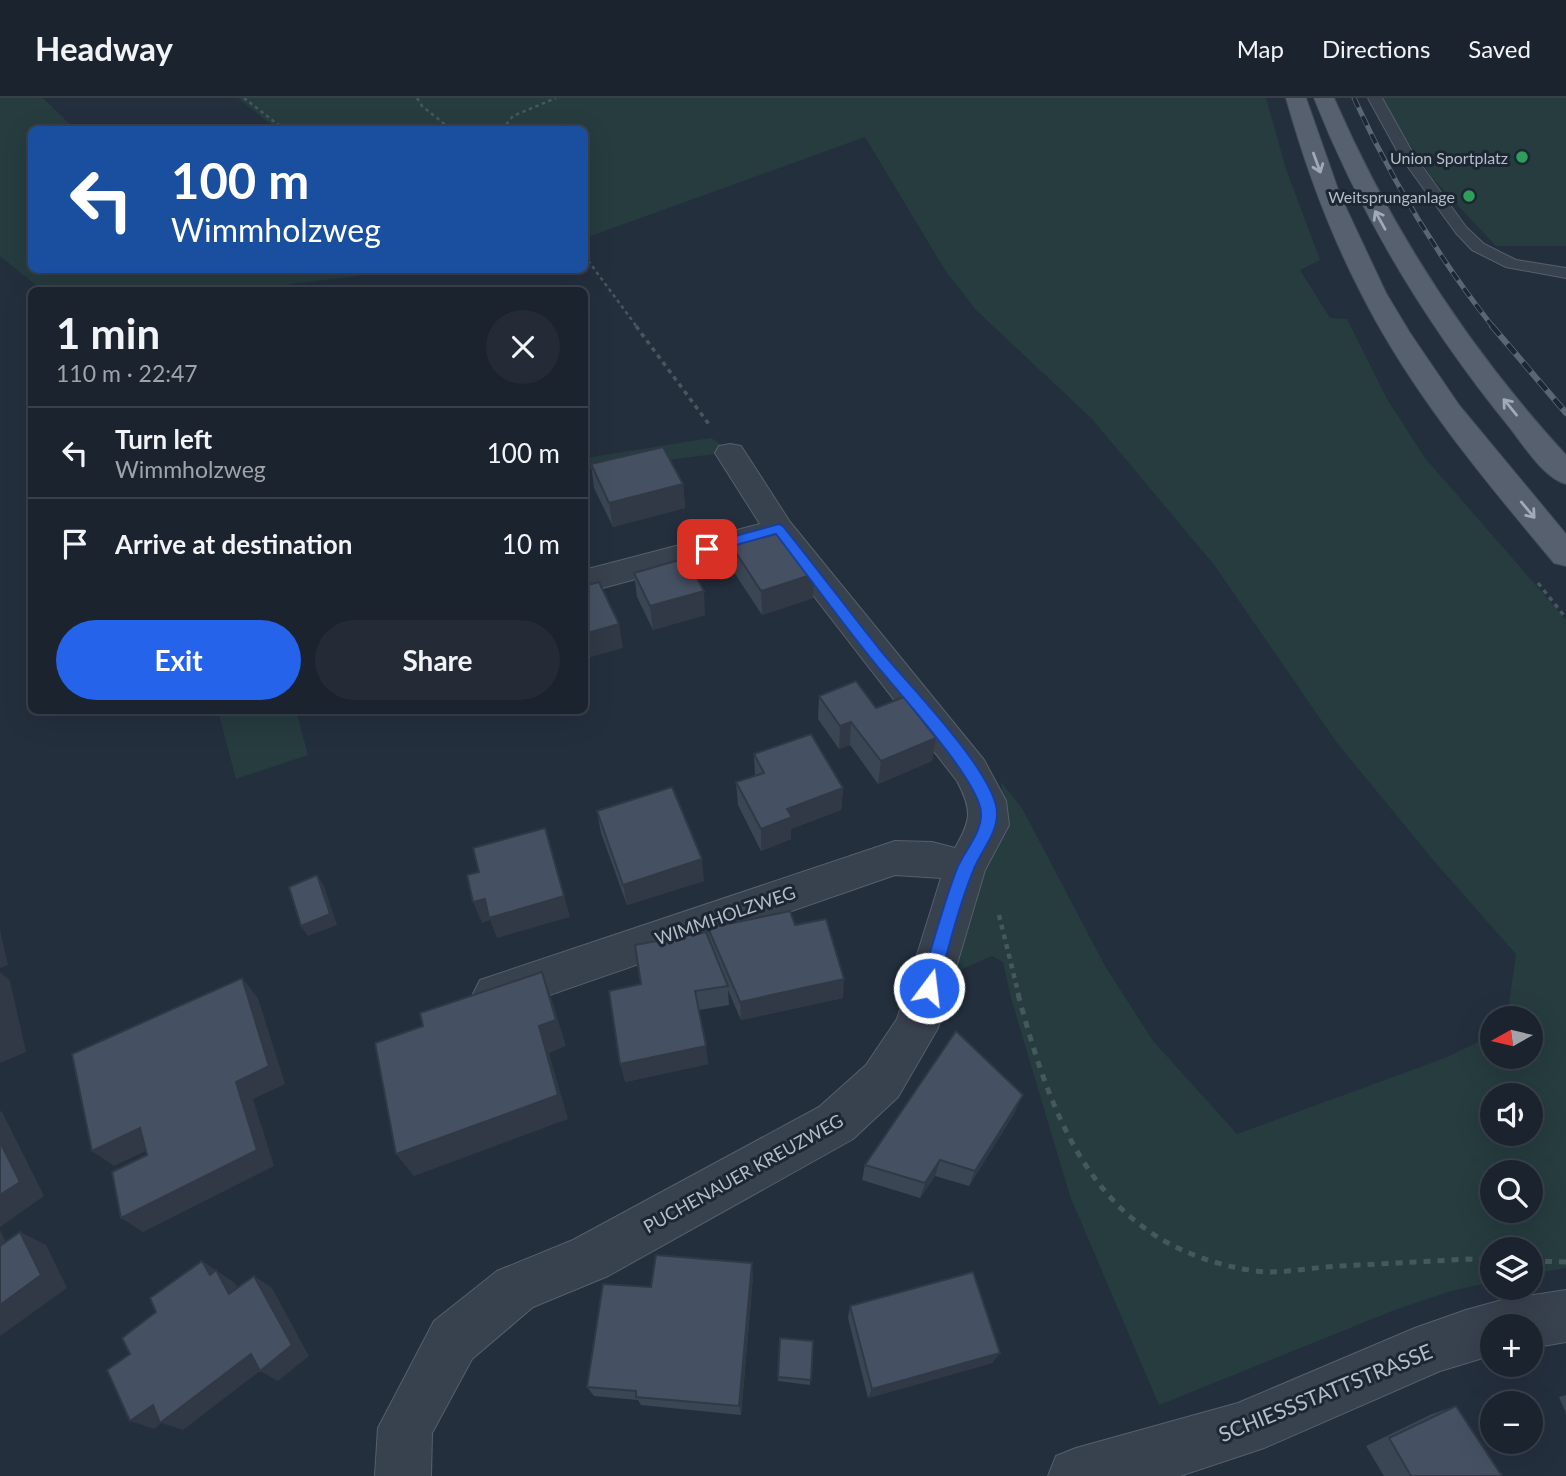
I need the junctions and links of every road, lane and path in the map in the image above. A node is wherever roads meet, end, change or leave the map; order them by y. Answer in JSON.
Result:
{"nodes":[{"id":1,"x":244,"y":98,"type":"edge"},
{"id":2,"x":417,"y":98,"type":"edge"},
{"id":3,"x":556,"y":98,"type":"edge"},
{"id":4,"x":1296,"y":98,"type":"edge"},
{"id":5,"x":1324,"y":98,"type":"edge"},
{"id":6,"x":1375,"y":98,"type":"edge"},
{"id":7,"x":280,"y":126,"type":"edge"},
{"id":8,"x":447,"y":126,"type":"edge"},
{"id":9,"x":505,"y":126,"type":"edge"},
{"id":10,"x":588,"y":260,"type":"edge"},
{"id":11,"x":1566,"y":273,"type":"edge"},
{"id":12,"x":730,"y":453,"type":"joint"},
{"id":13,"x":1566,"y":474,"type":"edge"},
{"id":14,"x":779,"y":529,"type":"junction"},
{"id":15,"x":1566,"y":555,"type":"edge"},
{"id":16,"x":588,"y":581,"type":"edge"},
{"id":17,"x":969,"y":861,"type":"junction"},
{"id":18,"x":487,"y":996,"type":"edge"},
{"id":19,"x":1480,"y":1259,"type":"edge"},
{"id":20,"x":1543,"y":1261,"type":"edge"},
{"id":21,"x":1566,"y":1262,"type":"edge"},
{"id":22,"x":1566,"y":1316,"type":"edge"},
{"id":23,"x":1543,"y":1320,"type":"edge"},
{"id":24,"x":1480,"y":1332,"type":"edge"},
{"id":25,"x":403,"y":1476,"type":"edge"},
{"id":26,"x":1076,"y":1476,"type":"edge"}],
"edges":[{"from":1,"to":7,"type":"path"},
{"from":2,"to":8,"type":"path"},
{"from":3,"to":9,"type":"path"},
{"from":4,"to":15,"type":"main road","one_way":true},
{"from":13,"to":5,"type":"main road","one_way":true},
{"from":6,"to":11,"type":"lane"},
{"from":10,"to":12,"type":"path"},
{"from":12,"to":14,"type":"street","name":"PUCHENAUER KREUZWEG"},
{"from":14,"to":16,"type":"street"},
{"from":14,"to":17,"type":"street","name":"PUCHENAUER KREUZWEG"},
{"from":17,"to":18,"type":"street","name":"WIMMHOLZWEG"},
{"from":17,"to":19,"type":"path"},
{"from":17,"to":25,"type":"street","name":"PUCHENAUER KREUZWEG"},
{"from":20,"to":21,"type":"path"},
{"from":22,"to":23,"type":"street"},
{"from":24,"to":26,"type":"street","name":"SCHIESSSTATTSTRASSE"}]}
